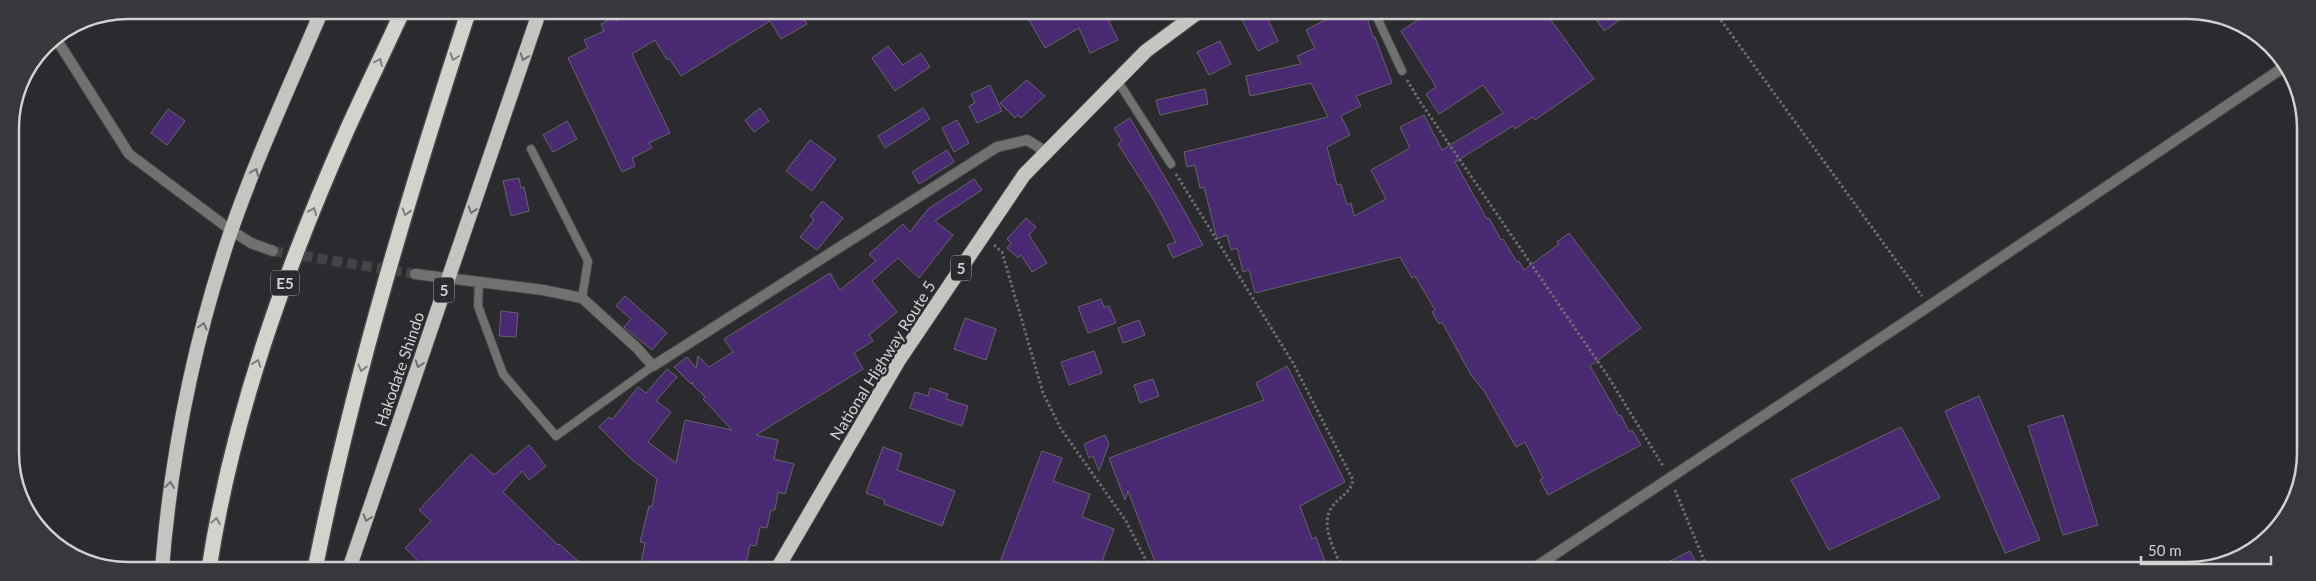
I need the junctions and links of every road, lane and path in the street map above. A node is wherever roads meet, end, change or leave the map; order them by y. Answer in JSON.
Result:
{"nodes":[{"id":1,"x":318,"y":19,"type":"edge"},
{"id":2,"x":399,"y":19,"type":"edge"},
{"id":3,"x":466,"y":19,"type":"edge"},
{"id":4,"x":537,"y":19,"type":"edge"},
{"id":5,"x":1189,"y":19,"type":"edge"},
{"id":6,"x":1378,"y":19,"type":"edge"},
{"id":7,"x":1719,"y":19,"type":"edge"},
{"id":8,"x":59,"y":43,"type":"edge"},
{"id":9,"x":2281,"y":69,"type":"edge"},
{"id":10,"x":1402,"y":71,"type":"joint"},
{"id":11,"x":1117,"y":80,"type":"junction"},
{"id":12,"x":532,"y":149,"type":"dead end"},
{"id":13,"x":1045,"y":151,"type":"junction"},
{"id":14,"x":1171,"y":164,"type":"joint"},
{"id":15,"x":232,"y":231,"type":"junction"},
{"id":16,"x":983,"y":235,"type":"junction"},
{"id":17,"x":274,"y":251,"type":"tunnel mouth"},
{"id":18,"x":415,"y":274,"type":"tunnel mouth"},
{"id":19,"x":448,"y":278,"type":"junction"},
{"id":20,"x":479,"y":282,"type":"junction"},
{"id":21,"x":582,"y":298,"type":"junction"},
{"id":22,"x":1929,"y":306,"type":"junction"},
{"id":23,"x":653,"y":366,"type":"junction"},
{"id":24,"x":1670,"y":478,"type":"junction"},
{"id":25,"x":163,"y":562,"type":"edge"},
{"id":26,"x":210,"y":562,"type":"edge"},
{"id":27,"x":317,"y":562,"type":"edge"},
{"id":28,"x":351,"y":562,"type":"edge"},
{"id":29,"x":781,"y":562,"type":"edge"},
{"id":30,"x":1147,"y":562,"type":"edge"},
{"id":31,"x":1340,"y":562,"type":"edge"},
{"id":32,"x":1543,"y":562,"type":"edge"},
{"id":33,"x":1705,"y":562,"type":"edge"}],
"edges":[{"from":15,"to":1,"type":"highway","one_way":true},
{"from":26,"to":2,"type":"highway","number":"E5","one_way":true},
{"from":3,"to":27,"type":"highway","one_way":true},
{"from":4,"to":19,"type":"highway","name":"Hakodate Shindo","number":"5","one_way":true},
{"from":5,"to":11,"type":"highway","name":"National Highway Route 5","number":"5"},
{"from":6,"to":10,"type":"lane"},
{"from":7,"to":22,"type":"path"},
{"from":8,"to":15,"type":"street"},
{"from":9,"to":22,"type":"street"},
{"from":10,"to":24,"type":"path"},
{"from":11,"to":13,"type":"highway","name":"National Highway Route 5","number":"5"},
{"from":11,"to":14,"type":"lane"},
{"from":12,"to":21,"type":"lane"},
{"from":13,"to":16,"type":"highway","name":"National Highway Route 5","number":"5"},
{"from":13,"to":23,"type":"street"},
{"from":14,"to":31,"type":"path"},
{"from":15,"to":17,"type":"street"},
{"from":25,"to":15,"type":"highway","one_way":true},
{"from":16,"to":29,"type":"highway","name":"National Highway Route 5","number":"5"},
{"from":16,"to":30,"type":"path"},
{"from":18,"to":19,"type":"street"},
{"from":19,"to":20,"type":"street"},
{"from":19,"to":28,"type":"highway","name":"Hakodate Shindo","number":"5","one_way":true},
{"from":20,"to":21,"type":"street"},
{"from":20,"to":23,"type":"lane"},
{"from":21,"to":23,"type":"street"},
{"from":22,"to":24,"type":"street"},
{"from":24,"to":32,"type":"street"},
{"from":24,"to":33,"type":"path"}]}
